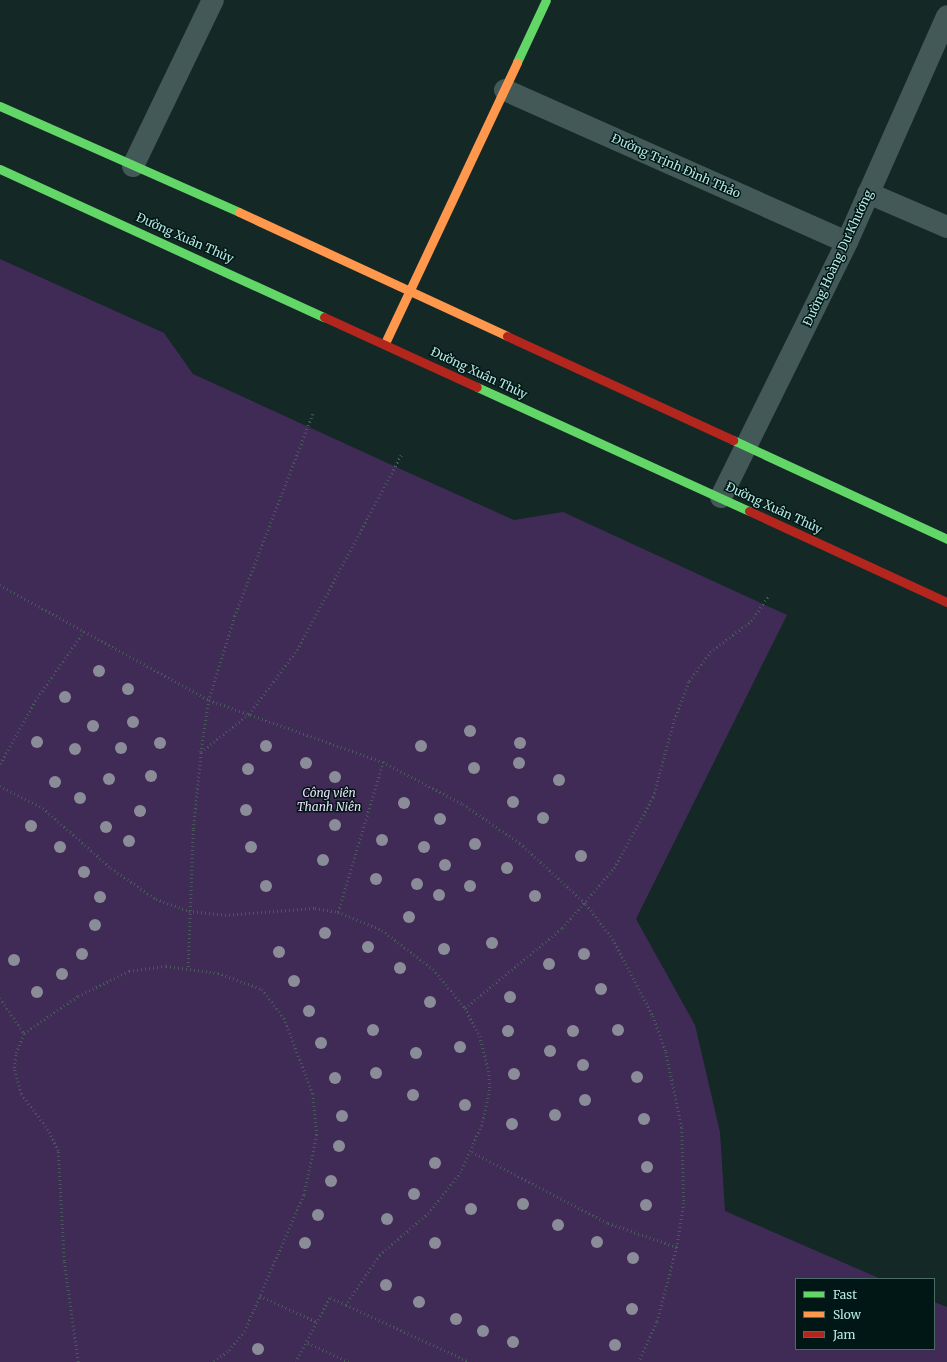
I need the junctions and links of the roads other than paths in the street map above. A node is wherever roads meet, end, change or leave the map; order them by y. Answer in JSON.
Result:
{"nodes":[{"id":1,"x":213,"y":0,"type":"edge"},
{"id":2,"x":546,"y":0,"type":"edge"},
{"id":3,"x":947,"y":16,"type":"edge"},
{"id":4,"x":505,"y":90,"type":"junction"},
{"id":5,"x":0,"y":106,"type":"edge"},
{"id":6,"x":133,"y":166,"type":"junction"},
{"id":7,"x":0,"y":169,"type":"edge"},
{"id":8,"x":868,"y":193,"type":"junction"},
{"id":9,"x":947,"y":227,"type":"edge"},
{"id":10,"x":847,"y":242,"type":"junction"},
{"id":11,"x":410,"y":290,"type":"junction"},
{"id":12,"x":385,"y":343,"type":"junction"},
{"id":13,"x":748,"y":446,"type":"junction"},
{"id":14,"x":721,"y":497,"type":"junction"},
{"id":15,"x":947,"y":539,"type":"edge"},
{"id":16,"x":947,"y":602,"type":"edge"}],
"edges":[{"from":1,"to":6,"type":"street"},
{"from":2,"to":4,"type":"main road"},
{"from":3,"to":8,"type":"street","name":"Đường Hoàng Dư Khương"},
{"from":4,"to":10,"type":"street","name":"Đường Trịnh Đình Thảo"},
{"from":4,"to":11,"type":"main road"},
{"from":5,"to":6,"type":"main road"},
{"from":6,"to":11,"type":"main road"},
{"from":7,"to":12,"type":"main road","name":"Đường Xuân Thủy"},
{"from":8,"to":9,"type":"street"},
{"from":8,"to":10,"type":"street","name":"Đường Hoàng Dư Khương"},
{"from":10,"to":13,"type":"street","name":"Đường Hoàng Dư Khương"},
{"from":11,"to":12,"type":"main road"},
{"from":11,"to":13,"type":"main road"},
{"from":12,"to":14,"type":"main road","name":"Đường Xuân Thủy"},
{"from":13,"to":14,"type":"street","name":"Đường Hoàng Dư Khương"},
{"from":13,"to":15,"type":"main road"},
{"from":14,"to":16,"type":"main road","name":"Đường Xuân Thủy"}]}
